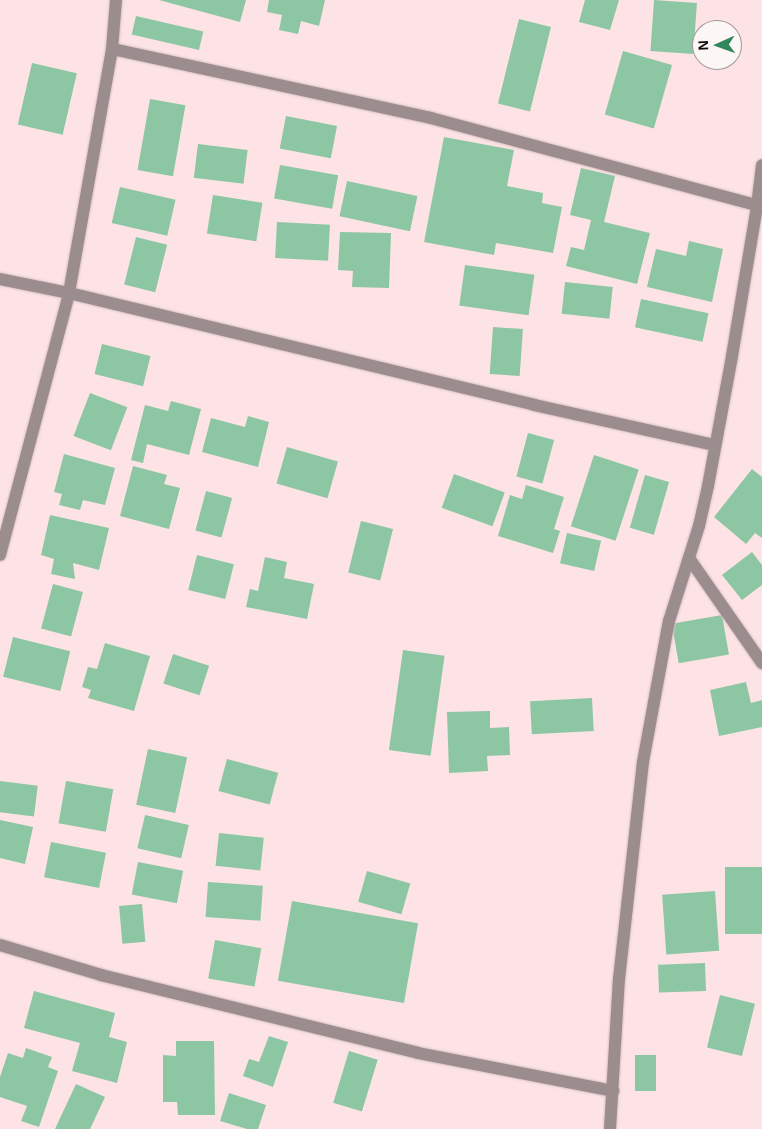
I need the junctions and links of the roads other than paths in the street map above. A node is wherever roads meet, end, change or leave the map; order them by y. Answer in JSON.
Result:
{"nodes":[{"id":1,"x":116,"y":0,"type":"edge"},
{"id":2,"x":112,"y":49,"type":"junction"},
{"id":3,"x":762,"y":165,"type":"edge"},
{"id":4,"x":760,"y":207,"type":"edge"},
{"id":5,"x":0,"y":278,"type":"edge"},
{"id":6,"x":69,"y":293,"type":"junction"},
{"id":7,"x":714,"y":445,"type":"junction"},
{"id":8,"x":0,"y":555,"type":"edge"},
{"id":9,"x":689,"y":558,"type":"junction"},
{"id":10,"x":762,"y":663,"type":"edge"},
{"id":11,"x":0,"y":945,"type":"edge"},
{"id":12,"x":613,"y":1091,"type":"junction"},
{"id":13,"x":610,"y":1129,"type":"edge"}],
"edges":[{"from":1,"to":2,"type":"street"},
{"from":2,"to":4,"type":"street"},
{"from":2,"to":6,"type":"street"},
{"from":3,"to":4,"type":"street"},
{"from":4,"to":7,"type":"street"},
{"from":5,"to":6,"type":"street"},
{"from":6,"to":7,"type":"street"},
{"from":6,"to":8,"type":"street"},
{"from":7,"to":9,"type":"street"},
{"from":9,"to":10,"type":"street"},
{"from":9,"to":12,"type":"street"},
{"from":11,"to":12,"type":"street"},
{"from":12,"to":13,"type":"street"}]}
